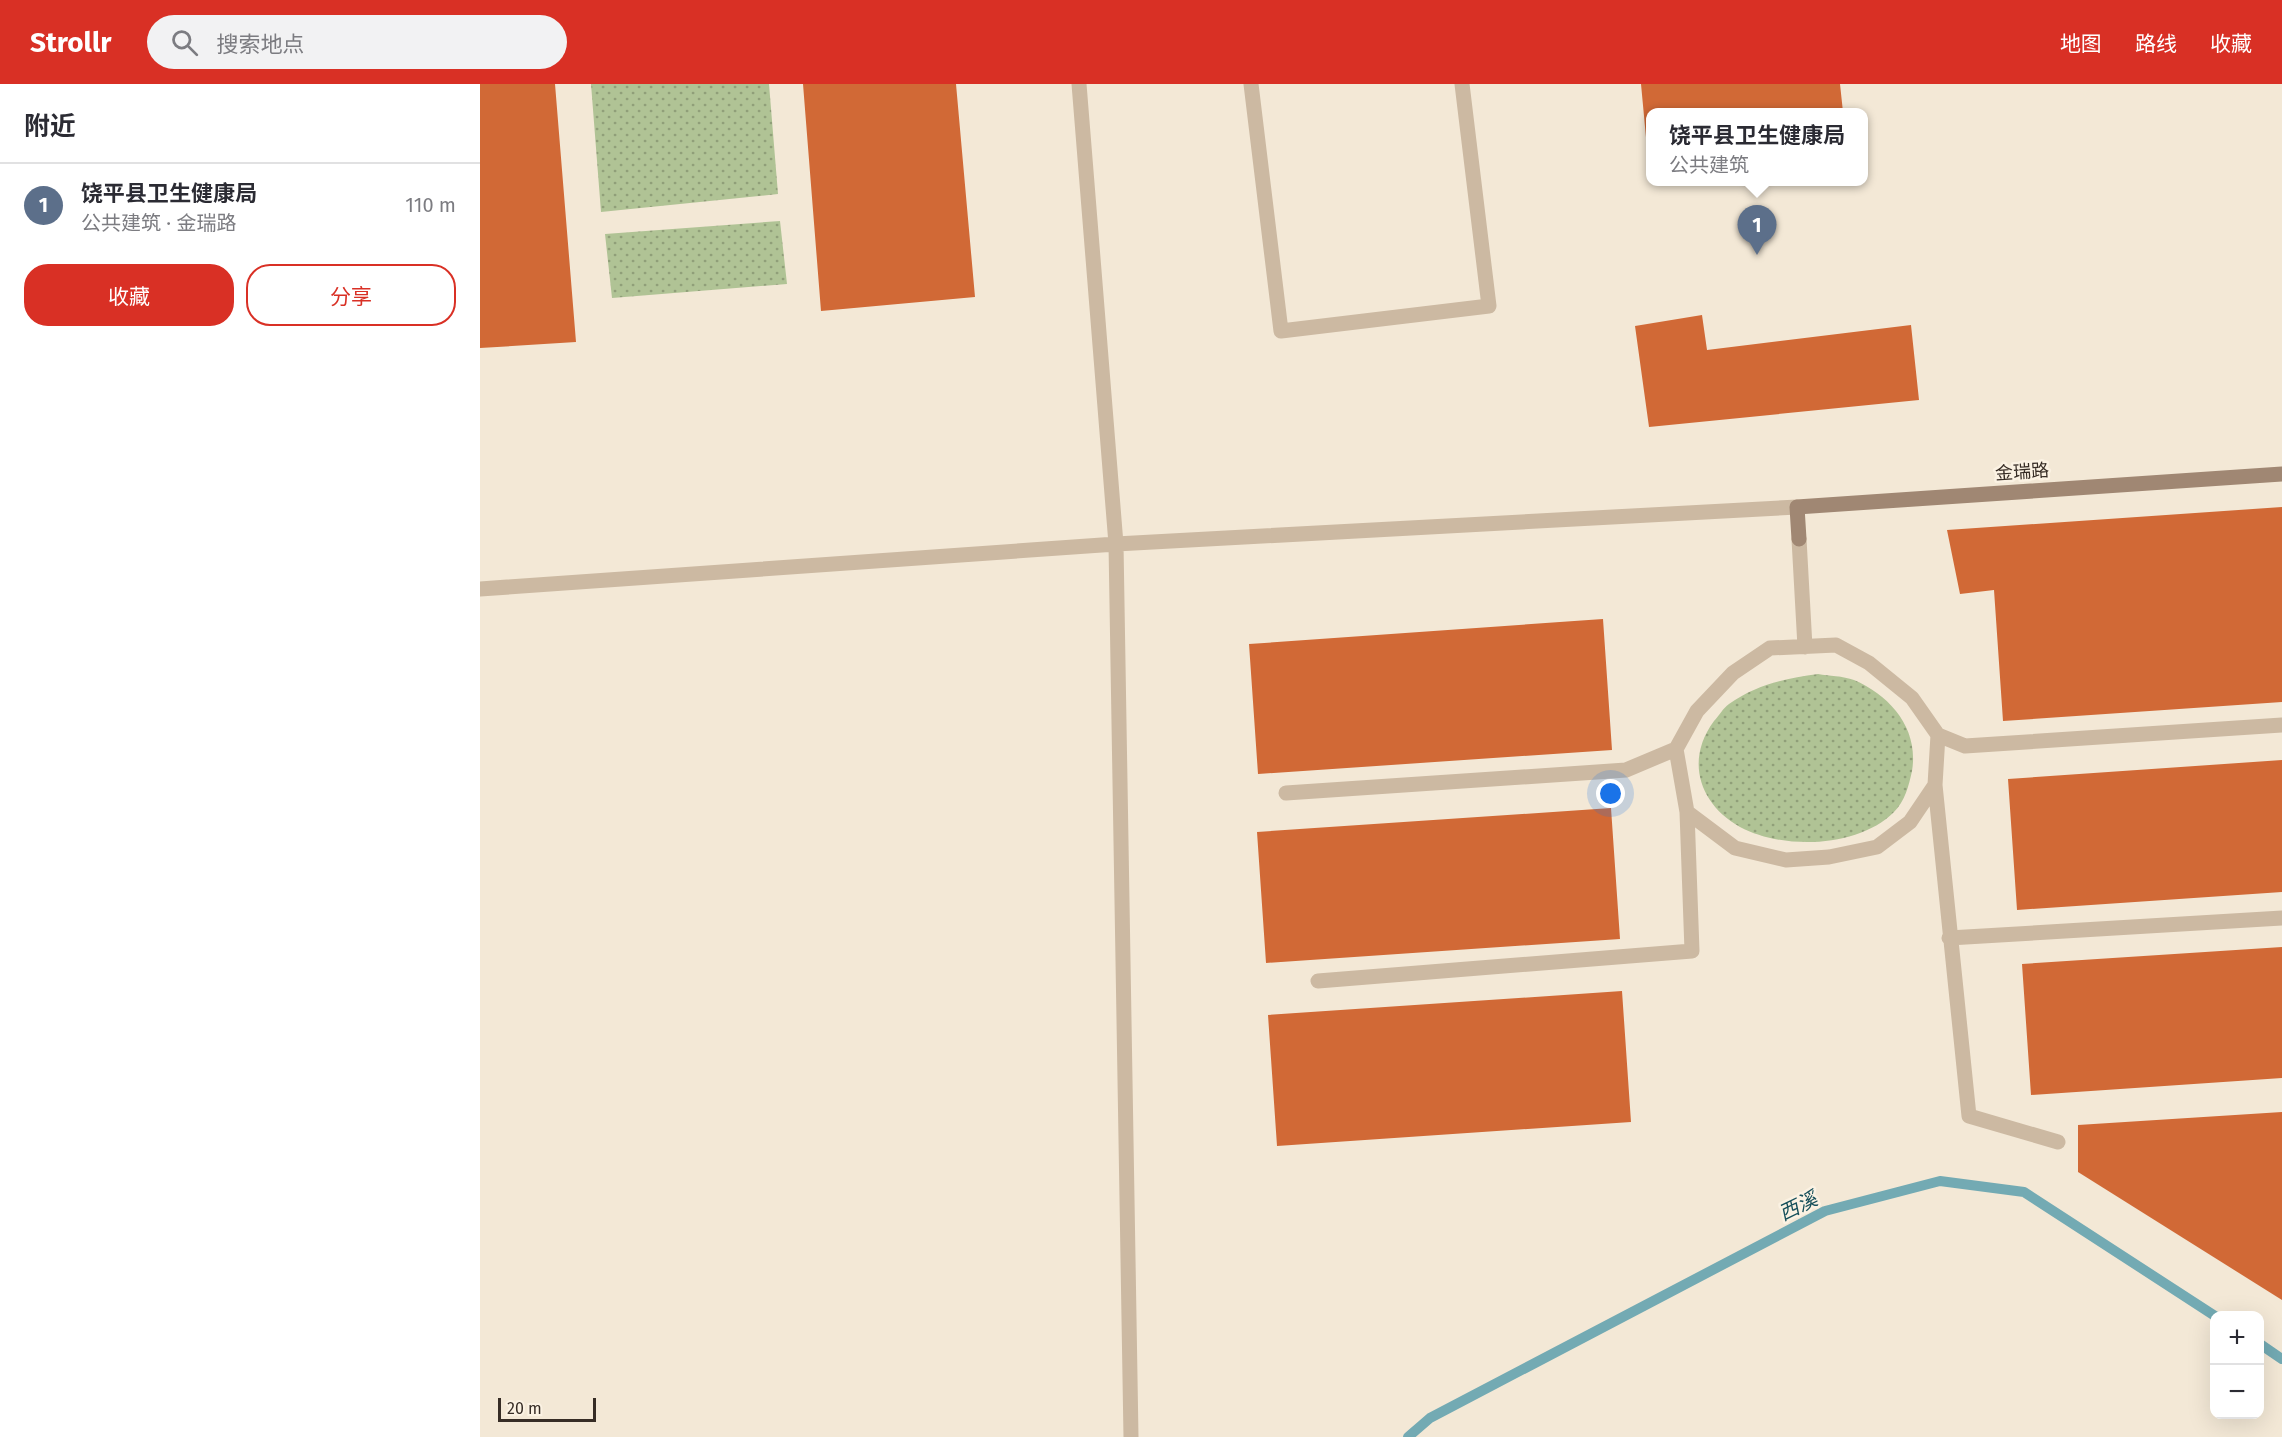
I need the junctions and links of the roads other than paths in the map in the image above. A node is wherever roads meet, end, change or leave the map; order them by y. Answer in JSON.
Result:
{"nodes":[{"id":1,"x":1079,"y":84,"type":"edge"},
{"id":2,"x":1251,"y":84,"type":"edge"},
{"id":3,"x":1462,"y":84,"type":"edge"},
{"id":4,"x":2282,"y":474,"type":"edge"},
{"id":5,"x":1797,"y":507,"type":"junction"},
{"id":6,"x":1799,"y":539,"type":"joint"},
{"id":7,"x":1116,"y":544,"type":"junction"},
{"id":8,"x":480,"y":589,"type":"edge"},
{"id":9,"x":1805,"y":647,"type":"junction"},
{"id":10,"x":2282,"y":725,"type":"edge"},
{"id":11,"x":1938,"y":735,"type":"junction"},
{"id":12,"x":1676,"y":749,"type":"junction"},
{"id":13,"x":1935,"y":785,"type":"junction"},
{"id":14,"x":1286,"y":793,"type":"dead end"},
{"id":15,"x":1687,"y":812,"type":"junction"},
{"id":16,"x":2282,"y":918,"type":"edge"},
{"id":17,"x":1949,"y":938,"type":"junction"},
{"id":18,"x":1318,"y":981,"type":"dead end"},
{"id":19,"x":2058,"y":1142,"type":"dead end"},
{"id":20,"x":1131,"y":1437,"type":"edge"}],
"edges":[{"from":1,"to":7,"type":"lane"},
{"from":2,"to":3,"type":"lane"},
{"from":4,"to":5,"type":"street","name":"金瑞路"},
{"from":5,"to":6,"type":"street"},
{"from":5,"to":7,"type":"lane"},
{"from":6,"to":9,"type":"lane"},
{"from":7,"to":8,"type":"lane"},
{"from":7,"to":20,"type":"lane"},
{"from":9,"to":11,"type":"lane"},
{"from":9,"to":12,"type":"lane"},
{"from":10,"to":11,"type":"lane"},
{"from":11,"to":13,"type":"lane"},
{"from":12,"to":14,"type":"lane"},
{"from":12,"to":15,"type":"lane"},
{"from":13,"to":15,"type":"lane"},
{"from":13,"to":17,"type":"lane"},
{"from":15,"to":18,"type":"lane"},
{"from":16,"to":17,"type":"lane"},
{"from":17,"to":19,"type":"lane"}]}
